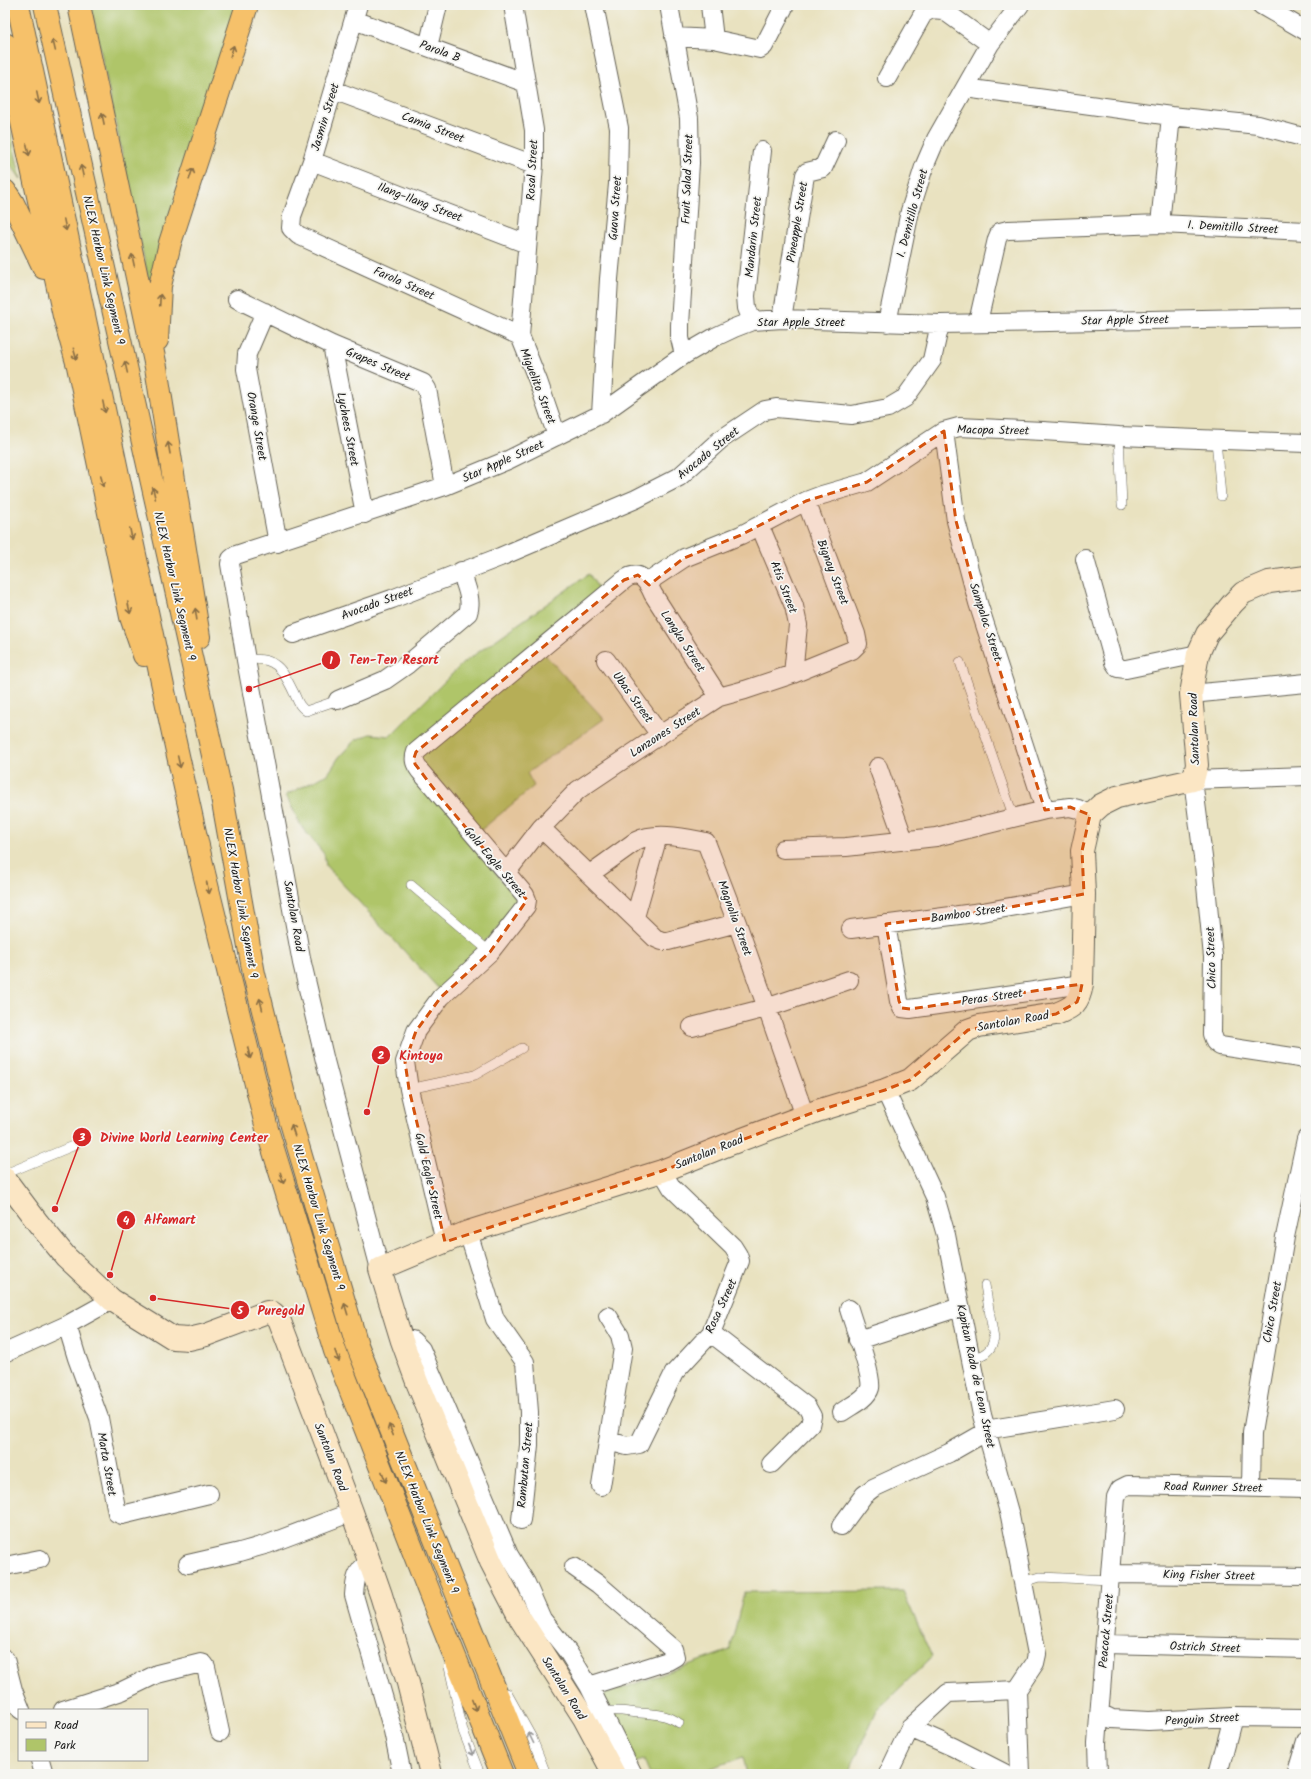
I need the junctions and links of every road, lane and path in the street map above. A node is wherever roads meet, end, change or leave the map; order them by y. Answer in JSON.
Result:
{"nodes":[{"id":1,"x":18,"y":5,"type":"edge"},
{"id":2,"x":45,"y":5,"type":"edge"},
{"id":3,"x":79,"y":5,"type":"edge"},
{"id":4,"x":247,"y":5,"type":"edge"},
{"id":5,"x":438,"y":5,"type":"edge"},
{"id":6,"x":513,"y":5,"type":"edge"},
{"id":7,"x":594,"y":5,"type":"edge"},
{"id":8,"x":669,"y":5,"type":"edge"},
{"id":9,"x":710,"y":5,"type":"edge"},
{"id":10,"x":785,"y":5,"type":"edge"},
{"id":11,"x":1020,"y":5,"type":"edge"},
{"id":12,"x":1260,"y":5,"type":"edge"},
{"id":13,"x":356,"y":12,"type":"edge"},
{"id":14,"x":1306,"y":31,"type":"edge"},
{"id":15,"x":674,"y":37,"type":"junction"},
{"id":16,"x":714,"y":39,"type":"junction"},
{"id":17,"x":5,"y":44,"type":"edge"},
{"id":18,"x":990,"y":44,"type":"junction"},
{"id":19,"x":428,"y":47,"type":"junction"},
{"id":20,"x":888,"y":78,"type":"dead end"},
{"id":21,"x":526,"y":83,"type":"junction"},
{"id":22,"x":965,"y":88,"type":"junction"},
{"id":23,"x":333,"y":90,"type":"junction"},
{"id":24,"x":1171,"y":116,"type":"junction"},
{"id":25,"x":1306,"y":138,"type":"edge"},
{"id":26,"x":836,"y":140,"type":"dead end"},
{"id":27,"x":762,"y":151,"type":"dead end"},
{"id":28,"x":312,"y":161,"type":"junction"},
{"id":29,"x":534,"y":165,"type":"junction"},
{"id":30,"x":5,"y":191,"type":"edge"},
{"id":31,"x":1160,"y":224,"type":"junction"},
{"id":32,"x":290,"y":228,"type":"joint"},
{"id":33,"x":1306,"y":231,"type":"edge"},
{"id":34,"x":527,"y":244,"type":"junction"},
{"id":35,"x":237,"y":299,"type":"dead end"},
{"id":36,"x":266,"y":312,"type":"junction"},
{"id":37,"x":64,"y":316,"type":"junction"},
{"id":38,"x":1306,"y":317,"type":"edge"},
{"id":39,"x":782,"y":319,"type":"junction"},
{"id":40,"x":752,"y":321,"type":"junction"},
{"id":41,"x":978,"y":322,"type":"junction"},
{"id":42,"x":886,"y":323,"type":"junction"},
{"id":43,"x":940,"y":324,"type":"junction"},
{"id":44,"x":520,"y":336,"type":"junction"},
{"id":45,"x":332,"y":345,"type":"junction"},
{"id":46,"x":684,"y":355,"type":"junction"},
{"id":47,"x":156,"y":367,"type":"junction"},
{"id":48,"x":601,"y":414,"type":"junction"},
{"id":49,"x":944,"y":430,"type":"junction"},
{"id":50,"x":557,"y":436,"type":"junction"},
{"id":51,"x":1119,"y":436,"type":"junction"},
{"id":52,"x":1216,"y":440,"type":"junction"},
{"id":53,"x":1306,"y":443,"type":"edge"},
{"id":54,"x":445,"y":486,"type":"junction"},
{"id":55,"x":1221,"y":496,"type":"dead end"},
{"id":56,"x":806,"y":501,"type":"junction"},
{"id":57,"x":1122,"y":505,"type":"dead end"},
{"id":58,"x":365,"y":514,"type":"junction"},
{"id":59,"x":760,"y":526,"type":"junction"},
{"id":60,"x":278,"y":543,"type":"junction"},
{"id":61,"x":231,"y":559,"type":"joint"},
{"id":62,"x":1085,"y":559,"type":"dead end"},
{"id":63,"x":461,"y":571,"type":"junction"},
{"id":64,"x":1306,"y":577,"type":"edge"},
{"id":65,"x":649,"y":585,"type":"junction"},
{"id":66,"x":293,"y":634,"type":"dead end"},
{"id":67,"x":858,"y":644,"type":"joint"},
{"id":68,"x":1198,"y":654,"type":"junction"},
{"id":69,"x":246,"y":660,"type":"junction"},
{"id":70,"x":606,"y":660,"type":"dead end"},
{"id":71,"x":960,"y":662,"type":"dead end"},
{"id":72,"x":793,"y":674,"type":"junction"},
{"id":73,"x":1306,"y":683,"type":"edge"},
{"id":74,"x":1191,"y":694,"type":"junction"},
{"id":75,"x":720,"y":697,"type":"junction"},
{"id":76,"x":338,"y":700,"type":"joint"},
{"id":77,"x":170,"y":724,"type":"junction"},
{"id":78,"x":660,"y":735,"type":"junction"},
{"id":79,"x":878,"y":768,"type":"dead end"},
{"id":80,"x":1306,"y":776,"type":"edge"},
{"id":81,"x":1193,"y":780,"type":"junction"},
{"id":82,"x":221,"y":791,"type":"junction"},
{"id":83,"x":1045,"y":810,"type":"junction"},
{"id":84,"x":1090,"y":815,"type":"junction"},
{"id":85,"x":1014,"y":818,"type":"junction"},
{"id":86,"x":541,"y":828,"type":"junction"},
{"id":87,"x":658,"y":836,"type":"junction"},
{"id":88,"x":904,"y":840,"type":"junction"},
{"id":89,"x":783,"y":849,"type":"dead end"},
{"id":90,"x":506,"y":873,"type":"junction"},
{"id":91,"x":590,"y":874,"type":"junction"},
{"id":92,"x":411,"y":885,"type":"dead end"},
{"id":93,"x":1084,"y":894,"type":"junction"},
{"id":94,"x":635,"y":917,"type":"junction"},
{"id":95,"x":737,"y":923,"type":"junction"},
{"id":96,"x":886,"y":924,"type":"junction"},
{"id":97,"x":851,"y":929,"type":"dead end"},
{"id":98,"x":490,"y":952,"type":"junction"},
{"id":99,"x":849,"y":980,"type":"dead end"},
{"id":100,"x":1082,"y":984,"type":"junction"},
{"id":101,"x":766,"y":1008,"type":"junction"},
{"id":102,"x":692,"y":1027,"type":"dead end"},
{"id":103,"x":522,"y":1048,"type":"dead end"},
{"id":104,"x":1306,"y":1059,"type":"edge"},
{"id":105,"x":409,"y":1089,"type":"junction"},
{"id":106,"x":885,"y":1090,"type":"junction"},
{"id":107,"x":806,"y":1116,"type":"junction"},
{"id":108,"x":1306,"y":1139,"type":"edge"},
{"id":109,"x":74,"y":1145,"type":"dead end"},
{"id":110,"x":1304,"y":1161,"type":"edge"},
{"id":111,"x":662,"y":1171,"type":"junction"},
{"id":112,"x":5,"y":1174,"type":"edge"},
{"id":113,"x":5,"y":1179,"type":"edge"},
{"id":114,"x":468,"y":1232,"type":"junction"},
{"id":115,"x":446,"y":1242,"type":"junction"},
{"id":116,"x":380,"y":1269,"type":"junction"},
{"id":117,"x":985,"y":1285,"type":"dead end"},
{"id":118,"x":112,"y":1300,"type":"junction"},
{"id":119,"x":960,"y":1307,"type":"junction"},
{"id":120,"x":849,"y":1309,"type":"dead end"},
{"id":121,"x":608,"y":1316,"type":"dead end"},
{"id":122,"x":67,"y":1325,"type":"junction"},
{"id":123,"x":711,"y":1333,"type":"junction"},
{"id":124,"x":858,"y":1340,"type":"junction"},
{"id":125,"x":402,"y":1341,"type":"junction"},
{"id":126,"x":5,"y":1353,"type":"edge"},
{"id":127,"x":971,"y":1358,"type":"junction"},
{"id":128,"x":1116,"y":1409,"type":"dead end"},
{"id":129,"x":842,"y":1412,"type":"dead end"},
{"id":130,"x":986,"y":1431,"type":"junction"},
{"id":131,"x":608,"y":1441,"type":"junction"},
{"id":132,"x":771,"y":1464,"type":"dead end"},
{"id":133,"x":601,"y":1486,"type":"dead end"},
{"id":134,"x":1251,"y":1487,"type":"junction"},
{"id":135,"x":1120,"y":1489,"type":"joint"},
{"id":136,"x":1306,"y":1489,"type":"edge"},
{"id":137,"x":209,"y":1494,"type":"dead end"},
{"id":138,"x":352,"y":1512,"type":"junction"},
{"id":139,"x":521,"y":1520,"type":"dead end"},
{"id":140,"x":841,"y":1526,"type":"dead end"},
{"id":141,"x":40,"y":1559,"type":"dead end"},
{"id":142,"x":369,"y":1563,"type":"junction"},
{"id":143,"x":188,"y":1564,"type":"dead end"},
{"id":144,"x":5,"y":1566,"type":"edge"},
{"id":145,"x":574,"y":1567,"type":"dead end"},
{"id":146,"x":1306,"y":1576,"type":"edge"},
{"id":147,"x":1111,"y":1577,"type":"junction"},
{"id":148,"x":1024,"y":1582,"type":"junction"},
{"id":149,"x":462,"y":1610,"type":"junction"},
{"id":150,"x":439,"y":1617,"type":"junction"},
{"id":151,"x":1105,"y":1644,"type":"junction"},
{"id":152,"x":1306,"y":1649,"type":"edge"},
{"id":153,"x":5,"y":1659,"type":"edge"},
{"id":154,"x":589,"y":1686,"type":"junction"},
{"id":155,"x":1017,"y":1690,"type":"junction"},
{"id":156,"x":9,"y":1691,"type":"edge"},
{"id":157,"x":20,"y":1709,"type":"edge"},
{"id":158,"x":66,"y":1709,"type":"edge"},
{"id":159,"x":602,"y":1712,"type":"junction"},
{"id":160,"x":1100,"y":1713,"type":"junction"},
{"id":161,"x":1233,"y":1717,"type":"junction"},
{"id":162,"x":1306,"y":1718,"type":"edge"},
{"id":163,"x":679,"y":1723,"type":"dead end"},
{"id":164,"x":910,"y":1728,"type":"junction"},
{"id":165,"x":220,"y":1732,"type":"dead end"},
{"id":166,"x":1306,"y":1741,"type":"edge"},
{"id":167,"x":40,"y":1761,"type":"edge"},
{"id":168,"x":44,"y":1774,"type":"edge"},
{"id":169,"x":402,"y":1774,"type":"edge"},
{"id":170,"x":431,"y":1774,"type":"edge"},
{"id":171,"x":480,"y":1774,"type":"edge"},
{"id":172,"x":502,"y":1774,"type":"edge"},
{"id":173,"x":528,"y":1774,"type":"edge"},
{"id":174,"x":546,"y":1774,"type":"edge"},
{"id":175,"x":614,"y":1774,"type":"edge"},
{"id":176,"x":633,"y":1774,"type":"edge"},
{"id":177,"x":888,"y":1774,"type":"edge"},
{"id":178,"x":1006,"y":1774,"type":"edge"},
{"id":179,"x":1020,"y":1774,"type":"edge"},
{"id":180,"x":1098,"y":1774,"type":"edge"},
{"id":181,"x":1218,"y":1774,"type":"edge"},
{"id":182,"x":1296,"y":1774,"type":"edge"}],
"edges":[{"from":1,"to":77,"type":"highway","name":"NLEX Harbor Link Segment 9","one_way":true},
{"from":82,"to":2,"type":"highway","name":"NLEX Harbor Link Segment 9","one_way":true},
{"from":47,"to":3,"type":"highway","one_way":true},
{"from":47,"to":4,"type":"highway","one_way":true},
{"from":5,"to":19,"type":"street"},
{"from":6,"to":21,"type":"street","name":"Rosal Street"},
{"from":7,"to":48,"type":"street","name":"Guava Street"},
{"from":8,"to":15,"type":"street","name":"Fruit Salad Street"},
{"from":9,"to":16,"type":"street"},
{"from":10,"to":16,"type":"street"},
{"from":11,"to":18,"type":"street","name":"I. Demitillo Street"},
{"from":12,"to":14,"type":"street"},
{"from":13,"to":19,"type":"street","name":"Parola B"},
{"from":13,"to":23,"type":"street","name":"Jasmin Street"},
{"from":15,"to":16,"type":"street"},
{"from":15,"to":46,"type":"street","name":"Fruit Salad Street"},
{"from":17,"to":37,"type":"highway","one_way":true},
{"from":18,"to":20,"type":"street"},
{"from":18,"to":22,"type":"street","name":"I. Demitillo Street"},
{"from":19,"to":21,"type":"street","name":"Parola B"},
{"from":21,"to":29,"type":"street","name":"Rosal Street"},
{"from":22,"to":24,"type":"street"},
{"from":22,"to":42,"type":"street","name":"I. Demitillo Street"},
{"from":23,"to":28,"type":"street","name":"Jasmin Street"},
{"from":23,"to":29,"type":"street","name":"Camia Street"},
{"from":24,"to":25,"type":"street"},
{"from":24,"to":31,"type":"street"},
{"from":26,"to":39,"type":"street","name":"Pineapple Street"},
{"from":27,"to":40,"type":"street","name":"Mandarin Street"},
{"from":28,"to":32,"type":"street","name":"Jasmin Street"},
{"from":28,"to":34,"type":"street","name":"Ilang-Ilang Street"},
{"from":29,"to":34,"type":"street","name":"Rosal Street"},
{"from":30,"to":37,"type":"highway"},
{"from":31,"to":33,"type":"street","name":"I. Demitillo Street"},
{"from":31,"to":41,"type":"street","name":"I. Demitillo Street"},
{"from":32,"to":44,"type":"street","name":"Farola Street"},
{"from":34,"to":44,"type":"street","name":"Rosal Street"},
{"from":35,"to":36,"type":"street","name":"Grapes Street"},
{"from":36,"to":45,"type":"street","name":"Grapes Street"},
{"from":36,"to":60,"type":"street","name":"Orange Street"},
{"from":37,"to":77,"type":"highway","one_way":true},
{"from":38,"to":41,"type":"street","name":"Star Apple Street"},
{"from":39,"to":40,"type":"street","name":"Star Apple Street"},
{"from":39,"to":42,"type":"street","name":"Star Apple Street"},
{"from":40,"to":46,"type":"street","name":"Star Apple Street"},
{"from":41,"to":43,"type":"street","name":"Star Apple Street"},
{"from":42,"to":43,"type":"street","name":"Star Apple Street"},
{"from":43,"to":63,"type":"street","name":"Avocado Street"},
{"from":44,"to":50,"type":"street","name":"Miguelito Street"},
{"from":45,"to":54,"type":"street","name":"Grapes Street"},
{"from":45,"to":58,"type":"street","name":"Lychees Street"},
{"from":46,"to":48,"type":"street","name":"Star Apple Street"},
{"from":82,"to":47,"type":"highway","one_way":true},
{"from":48,"to":50,"type":"street","name":"Star Apple Street"},
{"from":49,"to":51,"type":"street","name":"Macopa Street"},
{"from":49,"to":56,"type":"street","name":"Macopa Street"},
{"from":49,"to":83,"type":"street","name":"Sampaloc Street"},
{"from":50,"to":54,"type":"street","name":"Star Apple Street"},
{"from":51,"to":52,"type":"street","name":"Macopa Street"},
{"from":51,"to":57,"type":"lane"},
{"from":52,"to":53,"type":"street","name":"Macopa Street"},
{"from":52,"to":55,"type":"lane"},
{"from":54,"to":58,"type":"street","name":"Star Apple Street"},
{"from":56,"to":59,"type":"street","name":"Macopa Street"},
{"from":56,"to":67,"type":"street","name":"Bignay Street"},
{"from":58,"to":60,"type":"street","name":"Star Apple Street"},
{"from":59,"to":65,"type":"street","name":"Macopa Street"},
{"from":59,"to":72,"type":"street","name":"Atis Street"},
{"from":60,"to":61,"type":"street","name":"Star Apple Street"},
{"from":61,"to":69,"type":"street","name":"Santolan Road"},
{"from":62,"to":68,"type":"street"},
{"from":63,"to":66,"type":"street","name":"Avocado Street"},
{"from":63,"to":76,"type":"street"},
{"from":64,"to":68,"type":"street","name":"Santolan Road"},
{"from":65,"to":75,"type":"street","name":"Langka Street"},
{"from":65,"to":90,"type":"street","name":"Gold Eagle Street"},
{"from":67,"to":72,"type":"street","name":"Lanzones Street"},
{"from":68,"to":74,"type":"street","name":"Santolan Road"},
{"from":69,"to":76,"type":"lane"},
{"from":69,"to":116,"type":"street","name":"Santolan Road"},
{"from":70,"to":78,"type":"street","name":"Ubas Street"},
{"from":71,"to":85,"type":"lane"},
{"from":72,"to":75,"type":"street","name":"Lanzones Street"},
{"from":73,"to":74,"type":"street"},
{"from":74,"to":81,"type":"street","name":"Santolan Road"},
{"from":75,"to":78,"type":"street","name":"Lanzones Street"},
{"from":77,"to":150,"type":"highway","name":"NLEX Harbor Link Segment 9","one_way":true},
{"from":78,"to":86,"type":"street","name":"Lanzones Street"},
{"from":79,"to":88,"type":"street"},
{"from":80,"to":81,"type":"street"},
{"from":81,"to":84,"type":"street","name":"Santolan Road"},
{"from":81,"to":104,"type":"street","name":"Chico Street"},
{"from":149,"to":82,"type":"highway","name":"NLEX Harbor Link Segment 9","one_way":true},
{"from":83,"to":84,"type":"street"},
{"from":83,"to":85,"type":"street"},
{"from":84,"to":93,"type":"street","name":"Santolan Road"},
{"from":85,"to":88,"type":"street"},
{"from":86,"to":90,"type":"street","name":"Lanzones Street"},
{"from":86,"to":91,"type":"street"},
{"from":87,"to":91,"type":"street","name":"Magnolia Street"},
{"from":87,"to":94,"type":"street"},
{"from":87,"to":95,"type":"street","name":"Magnolia Street"},
{"from":88,"to":89,"type":"street"},
{"from":90,"to":98,"type":"street","name":"Gold Eagle Street"},
{"from":91,"to":94,"type":"street"},
{"from":92,"to":98,"type":"lane"},
{"from":93,"to":96,"type":"street","name":"Bamboo Street"},
{"from":93,"to":100,"type":"street","name":"Santolan Road"},
{"from":94,"to":95,"type":"street"},
{"from":95,"to":101,"type":"street","name":"Magnolia Street"},
{"from":96,"to":97,"type":"street","name":"Bamboo Street"},
{"from":96,"to":100,"type":"street","name":"Peras Street"},
{"from":98,"to":105,"type":"street","name":"Gold Eagle Street"},
{"from":99,"to":101,"type":"street"},
{"from":100,"to":106,"type":"street","name":"Santolan Road"},
{"from":101,"to":102,"type":"street"},
{"from":101,"to":107,"type":"street","name":"Magnolia Street"},
{"from":103,"to":105,"type":"lane"},
{"from":105,"to":115,"type":"street","name":"Gold Eagle Street"},
{"from":106,"to":107,"type":"street","name":"Santolan Road"},
{"from":106,"to":119,"type":"street","name":"Kapitan Rado de Leon Street"},
{"from":107,"to":111,"type":"street","name":"Santolan Road"},
{"from":108,"to":110,"type":"street","name":"Chico Street"},
{"from":109,"to":112,"type":"lane"},
{"from":110,"to":134,"type":"street","name":"Chico Street"},
{"from":111,"to":114,"type":"street","name":"Santolan Road"},
{"from":111,"to":123,"type":"street","name":"Rosa Street"},
{"from":113,"to":118,"type":"street"},
{"from":114,"to":115,"type":"street","name":"Santolan Road"},
{"from":114,"to":139,"type":"street","name":"Rambutan Street"},
{"from":115,"to":116,"type":"street","name":"Santolan Road"},
{"from":116,"to":125,"type":"street","name":"Santolan Road"},
{"from":117,"to":127,"type":"lane"},
{"from":118,"to":122,"type":"street"},
{"from":118,"to":138,"type":"street","name":"Santolan Road"},
{"from":119,"to":124,"type":"street"},
{"from":119,"to":127,"type":"street","name":"Kapitan Rado de Leon Street"},
{"from":120,"to":124,"type":"street"},
{"from":121,"to":131,"type":"street"},
{"from":122,"to":126,"type":"street"},
{"from":122,"to":137,"type":"street","name":"Marta Street"},
{"from":123,"to":131,"type":"street","name":"Rosa Street"},
{"from":123,"to":132,"type":"street"},
{"from":124,"to":129,"type":"street"},
{"from":125,"to":154,"type":"street"},
{"from":125,"to":175,"type":"street","name":"Santolan Road"},
{"from":127,"to":130,"type":"street","name":"Kapitan Rado de Leon Street"},
{"from":128,"to":130,"type":"street"},
{"from":130,"to":140,"type":"street"},
{"from":130,"to":148,"type":"street","name":"Kapitan Rado de Leon Street"},
{"from":131,"to":133,"type":"street"},
{"from":134,"to":135,"type":"street","name":"Road Runner Street"},
{"from":134,"to":136,"type":"street","name":"Road Runner Street"},
{"from":135,"to":147,"type":"street","name":"Peacock Street"},
{"from":138,"to":142,"type":"street","name":"Santolan Road"},
{"from":138,"to":143,"type":"street"},
{"from":141,"to":144,"type":"street"},
{"from":142,"to":169,"type":"street"},
{"from":142,"to":170,"type":"street","name":"Santolan Road"},
{"from":145,"to":154,"type":"street"},
{"from":146,"to":147,"type":"street","name":"King Fisher Street"},
{"from":147,"to":148,"type":"lane"},
{"from":147,"to":151,"type":"street","name":"Peacock Street"},
{"from":148,"to":155,"type":"street","name":"Kapitan Rado de Leon Street"},
{"from":149,"to":173,"type":"highway","name":"NLEX Harbor Link Segment 9"},
{"from":174,"to":149,"type":"lane","one_way":true},
{"from":150,"to":171,"type":"lane","one_way":true},
{"from":150,"to":172,"type":"highway","name":"NLEX Harbor Link Segment 9","one_way":true},
{"from":151,"to":152,"type":"street","name":"Ostrich Street"},
{"from":151,"to":160,"type":"street","name":"Peacock Street"},
{"from":153,"to":156,"type":"street"},
{"from":154,"to":159,"type":"street"},
{"from":155,"to":164,"type":"street"},
{"from":155,"to":179,"type":"street"},
{"from":156,"to":157,"type":"street"},
{"from":158,"to":165,"type":"street"},
{"from":159,"to":163,"type":"lane"},
{"from":159,"to":176,"type":"street"},
{"from":160,"to":161,"type":"street","name":"Penguin Street"},
{"from":160,"to":180,"type":"street","name":"Peacock Street"},
{"from":161,"to":162,"type":"street","name":"Penguin Street"},
{"from":161,"to":181,"type":"street"},
{"from":164,"to":177,"type":"street"},
{"from":164,"to":178,"type":"street"},
{"from":166,"to":182,"type":"street"},
{"from":167,"to":168,"type":"street"}]}
